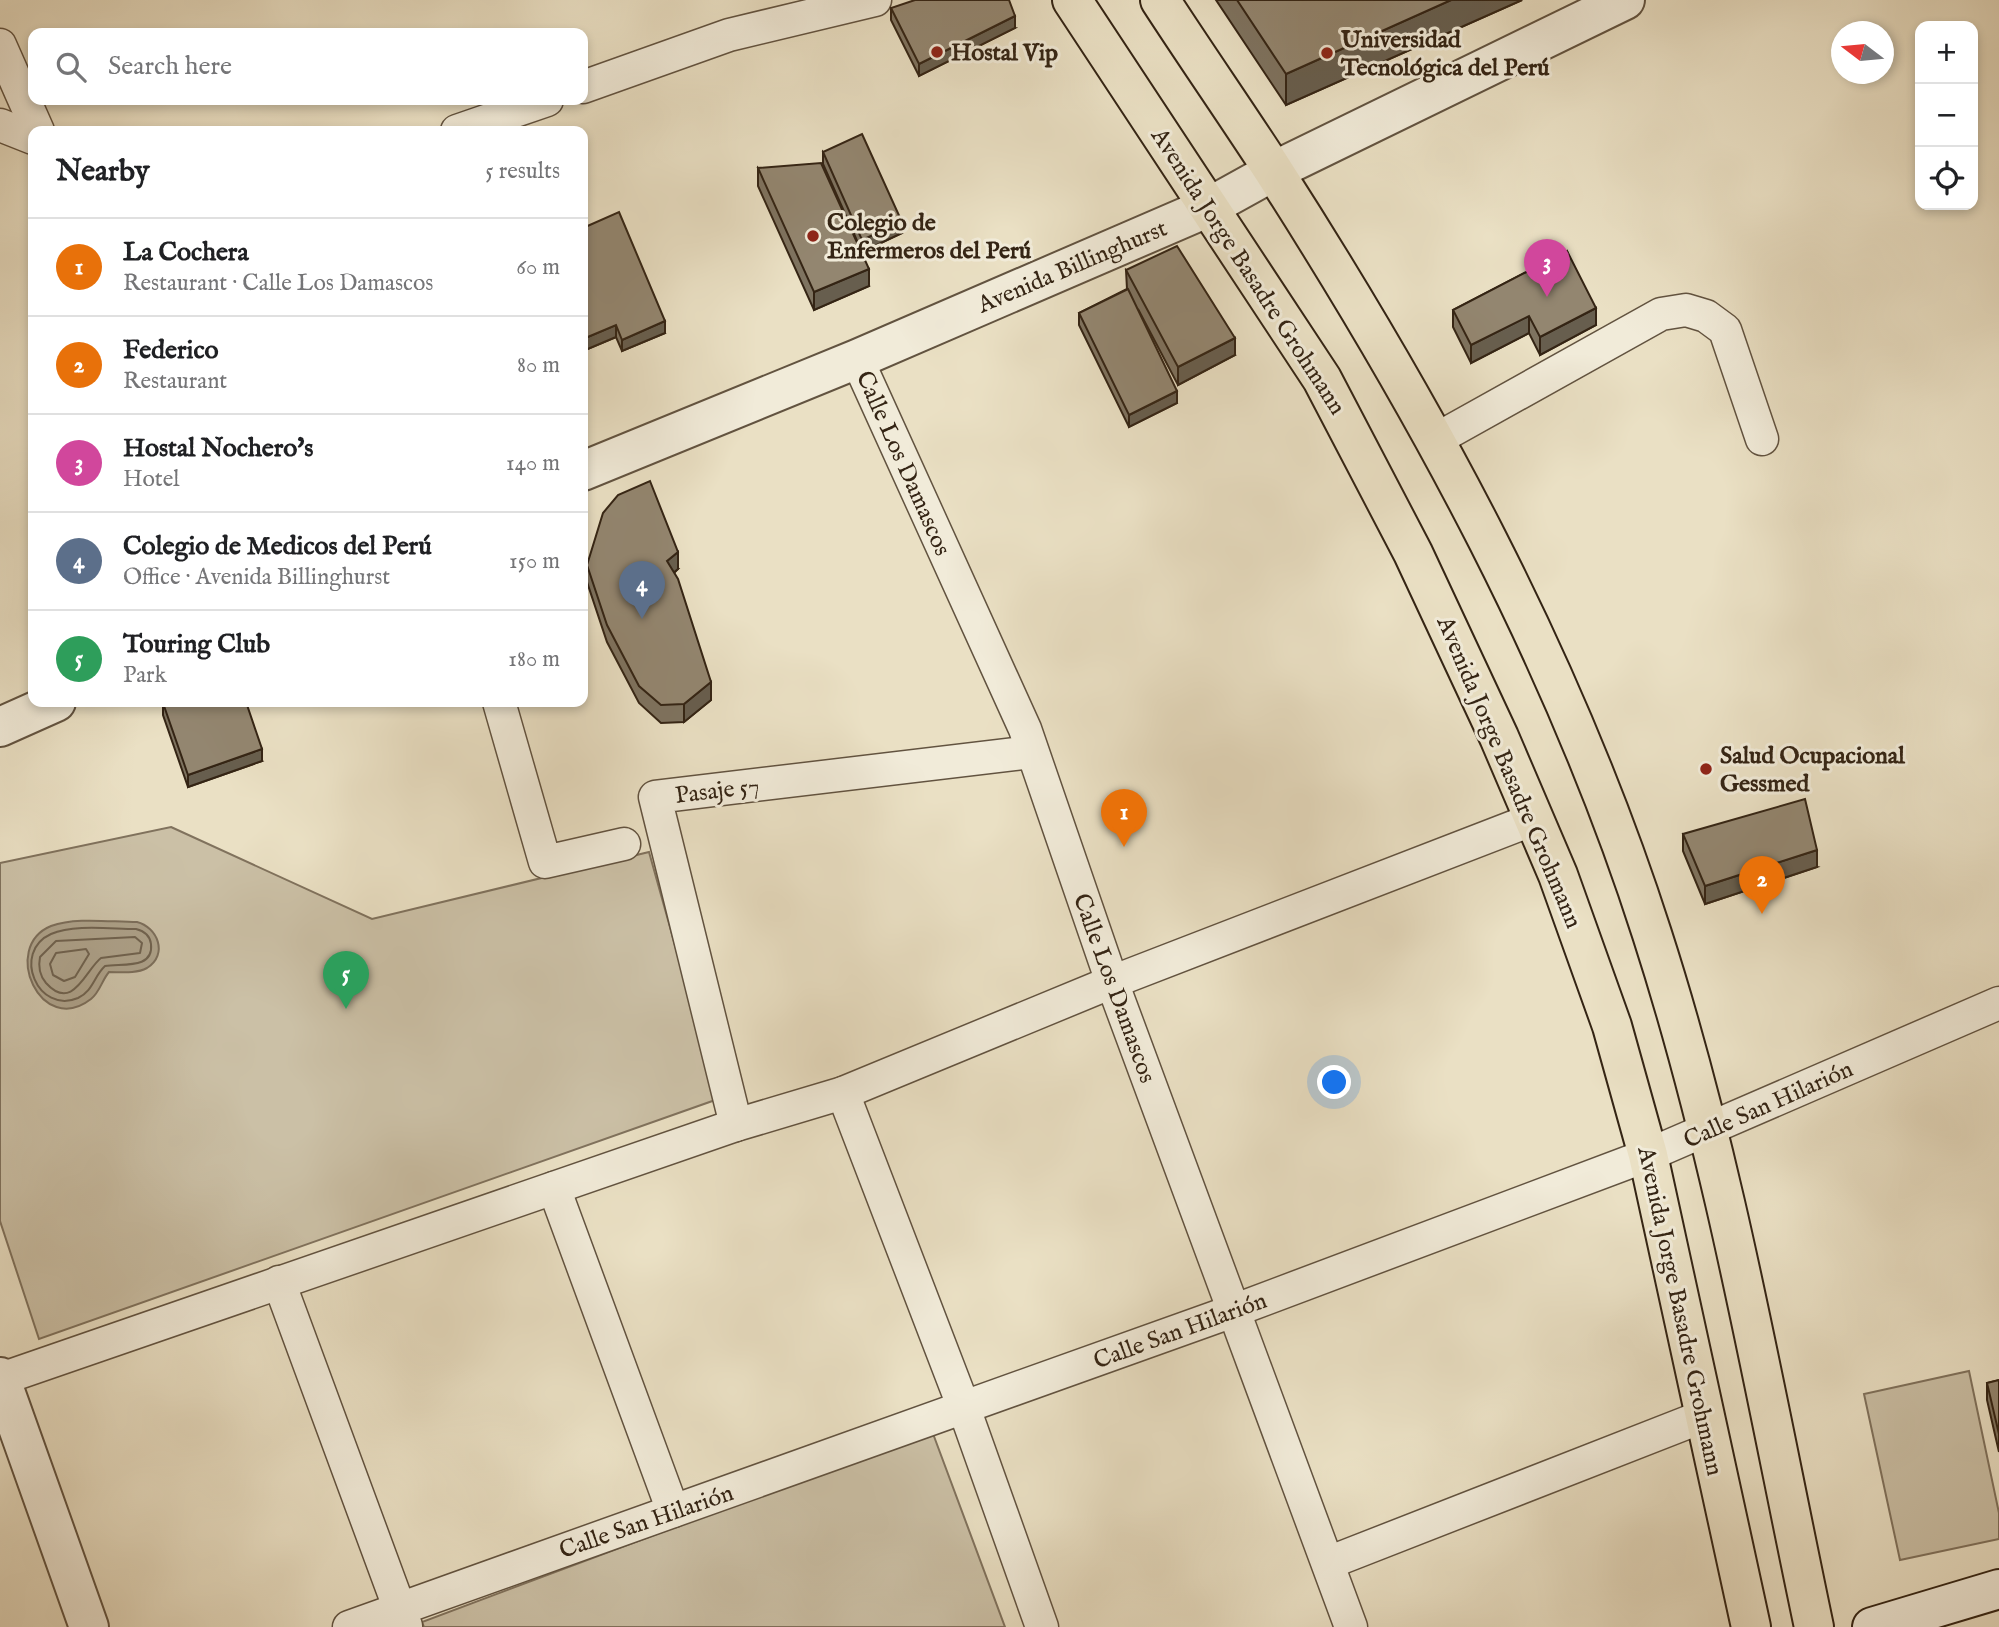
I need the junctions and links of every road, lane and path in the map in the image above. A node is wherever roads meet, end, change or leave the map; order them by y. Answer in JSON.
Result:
{"nodes":[{"id":1,"x":875,"y":0,"type":"edge"},
{"id":2,"x":1072,"y":0,"type":"edge"},
{"id":3,"x":1160,"y":0,"type":"edge"},
{"id":4,"x":1625,"y":0,"type":"edge"},
{"id":5,"x":0,"y":45,"type":"edge"},
{"id":6,"x":588,"y":85,"type":"edge"},
{"id":7,"x":532,"y":105,"type":"edge"},
{"id":8,"x":0,"y":125,"type":"edge"},
{"id":9,"x":36,"y":126,"type":"edge"},
{"id":10,"x":472,"y":126,"type":"edge"},
{"id":11,"x":28,"y":136,"type":"edge"},
{"id":12,"x":1274,"y":171,"type":"junction"},
{"id":13,"x":1209,"y":207,"type":"junction"},
{"id":14,"x":857,"y":359,"type":"junction"},
{"id":15,"x":1762,"y":439,"type":"dead end"},
{"id":16,"x":1435,"y":440,"type":"junction"},
{"id":17,"x":588,"y":469,"type":"edge"},
{"id":18,"x":46,"y":707,"type":"edge"},
{"id":19,"x":500,"y":707,"type":"edge"},
{"id":20,"x":0,"y":727,"type":"edge"},
{"id":21,"x":1031,"y":752,"type":"junction"},
{"id":22,"x":1534,"y":818,"type":"junction"},
{"id":23,"x":624,"y":844,"type":"dead end"},
{"id":24,"x":1112,"y":982,"type":"junction"},
{"id":25,"x":1999,"y":1003,"type":"edge"},
{"id":26,"x":843,"y":1093,"type":"junction"},
{"id":27,"x":736,"y":1125,"type":"junction"},
{"id":28,"x":1709,"y":1131,"type":"junction"},
{"id":29,"x":1648,"y":1155,"type":"junction"},
{"id":30,"x":554,"y":1188,"type":"junction"},
{"id":31,"x":279,"y":1282,"type":"junction"},
{"id":32,"x":1233,"y":1311,"type":"junction"},
{"id":33,"x":0,"y":1378,"type":"edge"},
{"id":34,"x":964,"y":1408,"type":"junction"},
{"id":35,"x":1704,"y":1416,"type":"junction"},
{"id":36,"x":673,"y":1511,"type":"junction"},
{"id":37,"x":1328,"y":1563,"type":"junction"},
{"id":38,"x":1999,"y":1589,"type":"edge"},
{"id":39,"x":402,"y":1617,"type":"edge"},
{"id":40,"x":89,"y":1627,"type":"edge"},
{"id":41,"x":349,"y":1627,"type":"edge"},
{"id":42,"x":1042,"y":1627,"type":"edge"},
{"id":43,"x":1352,"y":1627,"type":"edge"},
{"id":44,"x":1751,"y":1627,"type":"edge"},
{"id":45,"x":1814,"y":1627,"type":"edge"},
{"id":46,"x":1872,"y":1627,"type":"edge"}],
"edges":[{"from":1,"to":6,"type":"street"},
{"from":2,"to":13,"type":"highway","name":"Avenida Jorge Basadre Grohmann"},
{"from":3,"to":12,"type":"highway"},
{"from":4,"to":12,"type":"street","name":"Avenida Billinghurst"},
{"from":5,"to":9,"type":"street"},
{"from":7,"to":10,"type":"street"},
{"from":8,"to":11,"type":"street"},
{"from":12,"to":13,"type":"street","name":"Avenida Billinghurst"},
{"from":12,"to":16,"type":"highway"},
{"from":13,"to":14,"type":"street","name":"Avenida Billinghurst"},
{"from":13,"to":22,"type":"highway","name":"Avenida Jorge Basadre Grohmann"},
{"from":14,"to":17,"type":"street","name":"Avenida Billinghurst"},
{"from":14,"to":21,"type":"street","name":"Calle Los Damascos"},
{"from":15,"to":16,"type":"street"},
{"from":16,"to":28,"type":"highway"},
{"from":18,"to":20,"type":"street"},
{"from":19,"to":23,"type":"street"},
{"from":21,"to":24,"type":"street","name":"Calle Los Damascos"},
{"from":21,"to":27,"type":"street","name":"Pasaje 57"},
{"from":22,"to":24,"type":"street"},
{"from":22,"to":29,"type":"highway","name":"Avenida Jorge Basadre Grohmann"},
{"from":24,"to":26,"type":"street"},
{"from":24,"to":32,"type":"street","name":"Calle Los Damascos"},
{"from":25,"to":28,"type":"street","name":"Calle San Hilarión"},
{"from":26,"to":27,"type":"street"},
{"from":26,"to":34,"type":"street"},
{"from":27,"to":30,"type":"street"},
{"from":28,"to":29,"type":"street","name":"Calle San Hilarión"},
{"from":28,"to":45,"type":"highway"},
{"from":29,"to":32,"type":"street","name":"Calle San Hilarión"},
{"from":29,"to":35,"type":"highway","name":"Avenida Jorge Basadre Grohmann"},
{"from":30,"to":31,"type":"street"},
{"from":30,"to":36,"type":"street"},
{"from":31,"to":33,"type":"street"},
{"from":31,"to":39,"type":"street"},
{"from":32,"to":34,"type":"street","name":"Calle San Hilarión"},
{"from":32,"to":37,"type":"street","name":"Calle Los Damascos"},
{"from":33,"to":40,"type":"street"},
{"from":34,"to":36,"type":"street","name":"Calle San Hilarión"},
{"from":34,"to":42,"type":"street"},
{"from":35,"to":37,"type":"street"},
{"from":35,"to":44,"type":"highway","name":"Avenida Jorge Basadre Grohmann"},
{"from":36,"to":39,"type":"street","name":"Calle San Hilarión"},
{"from":37,"to":43,"type":"street","name":"Calle Los Damascos"},
{"from":38,"to":46,"type":"street"},
{"from":39,"to":41,"type":"street","name":"Calle San Hilarión"}]}
